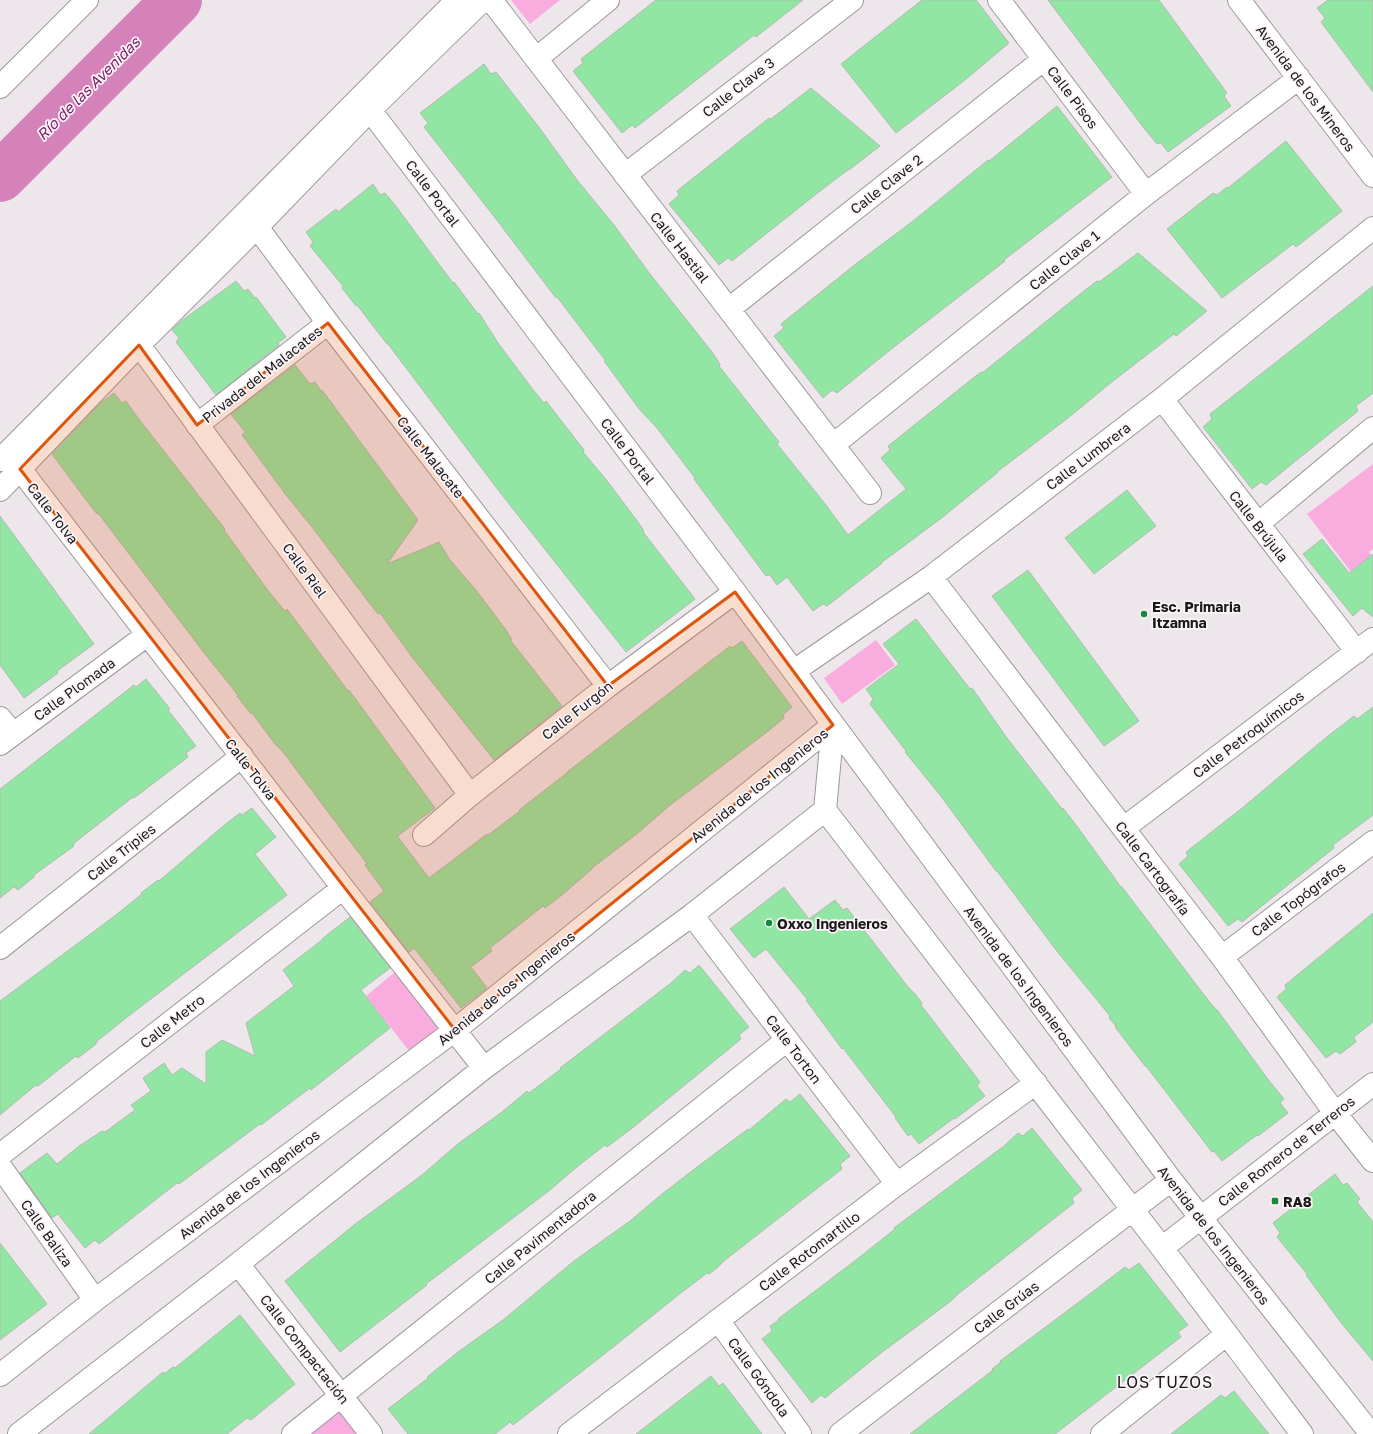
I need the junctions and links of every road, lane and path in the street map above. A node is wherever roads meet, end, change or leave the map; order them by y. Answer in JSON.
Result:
{"nodes":[{"id":1,"x":87,"y":0,"type":"edge"},
{"id":2,"x":457,"y":0,"type":"edge"},
{"id":3,"x":483,"y":0,"type":"edge"},
{"id":4,"x":491,"y":0,"type":"edge"},
{"id":5,"x":608,"y":0,"type":"edge"},
{"id":6,"x":852,"y":0,"type":"edge"},
{"id":7,"x":999,"y":0,"type":"edge"},
{"id":8,"x":1244,"y":2,"type":"edge"},
{"id":9,"x":536,"y":59,"type":"junction"},
{"id":10,"x":1044,"y":59,"type":"junction"},
{"id":11,"x":1299,"y":78,"type":"junction"},
{"id":12,"x":0,"y":87,"type":"edge"},
{"id":13,"x":370,"y":110,"type":"junction"},
{"id":14,"x":625,"y":174,"type":"junction"},
{"id":15,"x":1373,"y":176,"type":"edge"},
{"id":16,"x":1146,"y":194,"type":"junction"},
{"id":17,"x":257,"y":228,"type":"junction"},
{"id":18,"x":1373,"y":228,"type":"edge"},
{"id":19,"x":729,"y":309,"type":"junction"},
{"id":20,"x":328,"y":323,"type":"junction"},
{"id":21,"x":133,"y":338,"type":"junction"},
{"id":22,"x":1162,"y":399,"type":"junction"},
{"id":23,"x":197,"y":425,"type":"junction"},
{"id":24,"x":1373,"y":428,"type":"edge"},
{"id":25,"x":832,"y":445,"type":"junction"},
{"id":26,"x":0,"y":460,"type":"edge"},
{"id":27,"x":20,"y":469,"type":"junction"},
{"id":28,"x":0,"y":490,"type":"edge"},
{"id":29,"x":870,"y":493,"type":"dead end"},
{"id":30,"x":1258,"y":524,"type":"junction"},
{"id":31,"x":931,"y":576,"type":"junction"},
{"id":32,"x":735,"y":592,"type":"junction"},
{"id":33,"x":147,"y":635,"type":"junction"},
{"id":34,"x":1365,"y":646,"type":"edge"},
{"id":35,"x":794,"y":671,"type":"junction"},
{"id":36,"x":608,"y":686,"type":"junction"},
{"id":37,"x":833,"y":725,"type":"junction"},
{"id":38,"x":4,"y":732,"type":"edge"},
{"id":39,"x":242,"y":756,"type":"junction"},
{"id":40,"x":470,"y":795,"type":"junction"},
{"id":41,"x":825,"y":810,"type":"junction"},
{"id":42,"x":1124,"y":828,"type":"junction"},
{"id":43,"x":424,"y":835,"type":"dead end"},
{"id":44,"x":1373,"y":842,"type":"edge"},
{"id":45,"x":343,"y":888,"type":"junction"},
{"id":46,"x":692,"y":914,"type":"junction"},
{"id":47,"x":0,"y":948,"type":"edge"},
{"id":48,"x":1222,"y":957,"type":"junction"},
{"id":49,"x":455,"y":1030,"type":"junction"},
{"id":50,"x":787,"y":1040,"type":"junction"},
{"id":51,"x":484,"y":1068,"type":"junction"},
{"id":52,"x":1036,"y":1083,"type":"junction"},
{"id":53,"x":1373,"y":1084,"type":"edge"},
{"id":54,"x":1335,"y":1113,"type":"junction"},
{"id":55,"x":0,"y":1155,"type":"edge"},
{"id":56,"x":1373,"y":1161,"type":"edge"},
{"id":57,"x":0,"y":1166,"type":"edge"},
{"id":58,"x":1171,"y":1180,"type":"junction"},
{"id":59,"x":897,"y":1184,"type":"junction"},
{"id":60,"x":1133,"y":1210,"type":"junction"},
{"id":61,"x":1200,"y":1217,"type":"junction"},
{"id":62,"x":1162,"y":1248,"type":"junction"},
{"id":63,"x":238,"y":1264,"type":"junction"},
{"id":64,"x":95,"y":1300,"type":"junction"},
{"id":65,"x":718,"y":1320,"type":"junction"},
{"id":66,"x":1227,"y":1334,"type":"junction"},
{"id":67,"x":0,"y":1375,"type":"edge"},
{"id":68,"x":341,"y":1396,"type":"junction"},
{"id":69,"x":583,"y":1430,"type":"edge"},
{"id":70,"x":19,"y":1434,"type":"edge"},
{"id":71,"x":293,"y":1434,"type":"edge"},
{"id":72,"x":371,"y":1434,"type":"edge"},
{"id":73,"x":800,"y":1434,"type":"edge"},
{"id":74,"x":840,"y":1434,"type":"edge"},
{"id":75,"x":1102,"y":1434,"type":"edge"},
{"id":76,"x":1302,"y":1434,"type":"edge"},
{"id":77,"x":1371,"y":1434,"type":"edge"}],
"edges":[{"from":1,"to":12,"type":"street"},
{"from":2,"to":21,"type":"street"},
{"from":3,"to":13,"type":"street"},
{"from":4,"to":9,"type":"street","name":"Calle Hastial"},
{"from":5,"to":9,"type":"street"},
{"from":6,"to":14,"type":"street","name":"Calle Clave 3"},
{"from":7,"to":10,"type":"street","name":"Calle Pisos"},
{"from":8,"to":11,"type":"street","name":"Avenida de los Mineros"},
{"from":9,"to":14,"type":"street","name":"Calle Hastial"},
{"from":10,"to":16,"type":"street","name":"Calle Pisos"},
{"from":10,"to":19,"type":"street","name":"Calle Clave 2"},
{"from":11,"to":15,"type":"street","name":"Avenida de los Mineros"},
{"from":11,"to":16,"type":"street","name":"Calle Clave 1"},
{"from":13,"to":17,"type":"street"},
{"from":13,"to":32,"type":"street","name":"Calle Portal"},
{"from":14,"to":19,"type":"street","name":"Calle Hastial"},
{"from":16,"to":25,"type":"street","name":"Calle Clave 1"},
{"from":17,"to":20,"type":"street","name":"Calle Malacate"},
{"from":17,"to":21,"type":"street"},
{"from":18,"to":22,"type":"street","name":"Calle Lumbrera"},
{"from":19,"to":25,"type":"street","name":"Calle Hastial"},
{"from":20,"to":23,"type":"street","name":"Privada del Malacates"},
{"from":20,"to":36,"type":"street","name":"Calle Malacate"},
{"from":21,"to":23,"type":"street","name":"Calle Riel"},
{"from":21,"to":26,"type":"street"},
{"from":21,"to":27,"type":"street"},
{"from":22,"to":30,"type":"street","name":"Calle Brújula"},
{"from":22,"to":31,"type":"street","name":"Calle Lumbrera"},
{"from":23,"to":40,"type":"street","name":"Calle Riel"},
{"from":24,"to":30,"type":"street"},
{"from":25,"to":29,"type":"street","name":"Calle Hastial"},
{"from":27,"to":28,"type":"street"},
{"from":27,"to":33,"type":"street","name":"Calle Tolva"},
{"from":30,"to":34,"type":"street","name":"Calle Brújula"},
{"from":31,"to":35,"type":"street","name":"Calle Lumbrera"},
{"from":31,"to":42,"type":"street","name":"Calle Cartografía"},
{"from":32,"to":35,"type":"street","name":"Calle Portal"},
{"from":32,"to":36,"type":"street","name":"Calle Furgón"},
{"from":33,"to":38,"type":"street","name":"Calle Plomada"},
{"from":33,"to":39,"type":"street","name":"Calle Tolva"},
{"from":34,"to":42,"type":"street","name":"Calle Petroquímicos"},
{"from":35,"to":37,"type":"street","name":"Calle Portal"},
{"from":36,"to":40,"type":"street","name":"Calle Furgón"},
{"from":37,"to":41,"type":"street"},
{"from":37,"to":49,"type":"street","name":"Avenida de los Ingenieros"},
{"from":37,"to":58,"type":"street","name":"Avenida de los Ingenieros"},
{"from":39,"to":45,"type":"street","name":"Calle Tolva"},
{"from":39,"to":47,"type":"street","name":"Calle Tripies"},
{"from":40,"to":43,"type":"street","name":"Calle Furgón"},
{"from":41,"to":46,"type":"street"},
{"from":41,"to":52,"type":"street"},
{"from":42,"to":48,"type":"street","name":"Calle Cartografía"},
{"from":44,"to":48,"type":"street","name":"Calle Topógrafos"},
{"from":45,"to":49,"type":"street","name":"Calle Tolva"},
{"from":45,"to":55,"type":"street","name":"Calle Metro"},
{"from":46,"to":50,"type":"street","name":"Calle Torton"},
{"from":46,"to":51,"type":"street"},
{"from":48,"to":54,"type":"street","name":"Calle Cartografía"},
{"from":49,"to":51,"type":"street","name":"Calle Tolva"},
{"from":49,"to":64,"type":"street","name":"Avenida de los Ingenieros"},
{"from":50,"to":59,"type":"street","name":"Calle Torton"},
{"from":50,"to":68,"type":"street","name":"Calle Pavimentadora"},
{"from":51,"to":63,"type":"street"},
{"from":52,"to":59,"type":"street","name":"Calle Rotomartillo"},
{"from":52,"to":60,"type":"street"},
{"from":53,"to":54,"type":"street","name":"Calle Romero de Terreros"},
{"from":54,"to":56,"type":"street","name":"Calle Cartografía"},
{"from":54,"to":61,"type":"street","name":"Calle Romero de Terreros"},
{"from":57,"to":64,"type":"street","name":"Calle Baliza"},
{"from":58,"to":60,"type":"street","name":"Calle Grúas"},
{"from":58,"to":61,"type":"street","name":"Avenida de los Ingenieros"},
{"from":59,"to":65,"type":"street","name":"Calle Rotomartillo"},
{"from":60,"to":62,"type":"street"},
{"from":60,"to":74,"type":"street","name":"Calle Grúas"},
{"from":61,"to":62,"type":"street","name":"Calle Romero de Terreros"},
{"from":61,"to":77,"type":"street","name":"Avenida de los Ingenieros"},
{"from":62,"to":66,"type":"street"},
{"from":63,"to":68,"type":"street","name":"Calle Compactación"},
{"from":63,"to":70,"type":"street"},
{"from":64,"to":67,"type":"street","name":"Avenida de los Ingenieros"},
{"from":65,"to":69,"type":"street","name":"Calle Rotomartillo"},
{"from":65,"to":73,"type":"street","name":"Calle Góndola"},
{"from":66,"to":75,"type":"street"},
{"from":66,"to":76,"type":"street"},
{"from":68,"to":71,"type":"street","name":"Calle Pavimentadora"},
{"from":68,"to":72,"type":"street","name":"Calle Compactación"}]}
